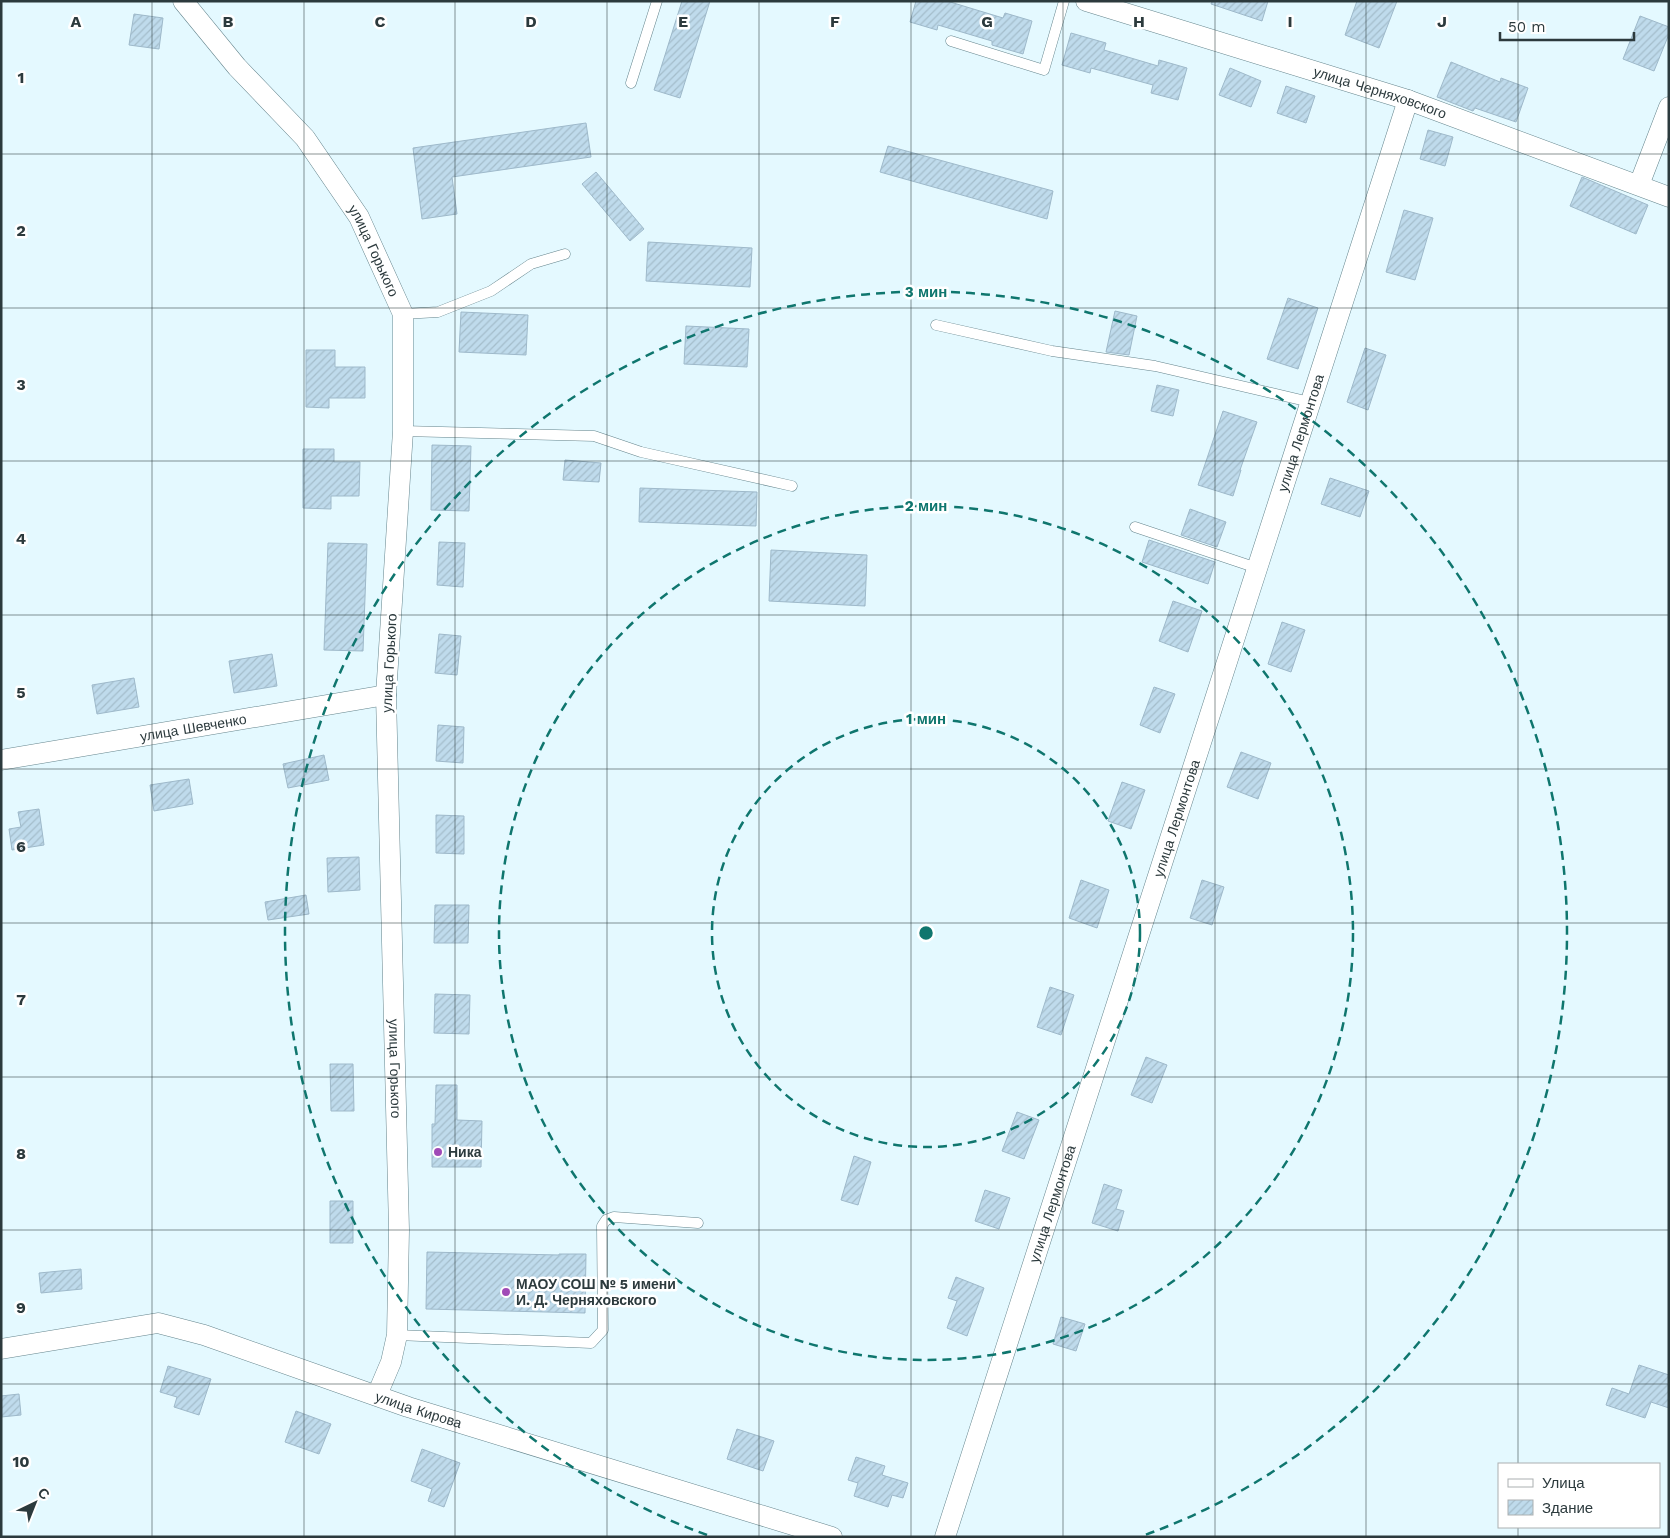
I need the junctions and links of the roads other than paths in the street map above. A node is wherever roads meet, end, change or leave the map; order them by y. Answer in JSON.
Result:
{"nodes":[{"id":1,"x":183,"y":1,"type":"edge"},
{"id":2,"x":657,"y":1,"type":"edge"},
{"id":3,"x":1064,"y":1,"type":"edge"},
{"id":4,"x":1086,"y":1,"type":"edge"},
{"id":5,"x":951,"y":40,"type":"dead end"},
{"id":6,"x":631,"y":83,"type":"dead end"},
{"id":7,"x":1408,"y":100,"type":"junction"},
{"id":8,"x":1669,"y":107,"type":"edge"},
{"id":9,"x":1639,"y":185,"type":"junction"},
{"id":10,"x":1669,"y":197,"type":"edge"},
{"id":11,"x":565,"y":254,"type":"dead end"},
{"id":12,"x":403,"y":314,"type":"junction"},
{"id":13,"x":936,"y":325,"type":"dead end"},
{"id":14,"x":1310,"y":402,"type":"junction"},
{"id":15,"x":403,"y":431,"type":"junction"},
{"id":16,"x":792,"y":486,"type":"dead end"},
{"id":17,"x":1135,"y":527,"type":"dead end"},
{"id":18,"x":1257,"y":568,"type":"junction"},
{"id":19,"x":386,"y":695,"type":"junction"},
{"id":20,"x":1,"y":760,"type":"edge"},
{"id":21,"x":698,"y":1223,"type":"dead end"},
{"id":22,"x":397,"y":1335,"type":"junction"},
{"id":23,"x":1,"y":1349,"type":"edge"},
{"id":24,"x":377,"y":1395,"type":"junction"},
{"id":25,"x":832,"y":1537,"type":"edge"},
{"id":26,"x":946,"y":1537,"type":"edge"}],
"edges":[{"from":1,"to":12,"type":"street","name":"улица Горького"},
{"from":2,"to":6,"type":"lane"},
{"from":3,"to":5,"type":"lane"},
{"from":4,"to":7,"type":"street","name":"улица Черняховского"},
{"from":7,"to":9,"type":"street","name":"улица Черняховского"},
{"from":7,"to":14,"type":"street","name":"улица Лермонтова"},
{"from":8,"to":9,"type":"street"},
{"from":9,"to":10,"type":"street","name":"улица Черняховского"},
{"from":11,"to":12,"type":"lane"},
{"from":12,"to":15,"type":"street","name":"улица Горького"},
{"from":13,"to":14,"type":"lane"},
{"from":14,"to":18,"type":"street","name":"улица Лермонтова"},
{"from":15,"to":16,"type":"lane"},
{"from":15,"to":19,"type":"street","name":"улица Горького"},
{"from":17,"to":18,"type":"lane"},
{"from":18,"to":26,"type":"street","name":"улица Лермонтова"},
{"from":19,"to":20,"type":"street","name":"улица Шевченко"},
{"from":19,"to":22,"type":"street","name":"улица Горького"},
{"from":21,"to":22,"type":"lane"},
{"from":22,"to":24,"type":"street","name":"улица Горького"},
{"from":23,"to":24,"type":"street","name":"улица Кирова"},
{"from":24,"to":25,"type":"street","name":"улица Кирова"}]}
